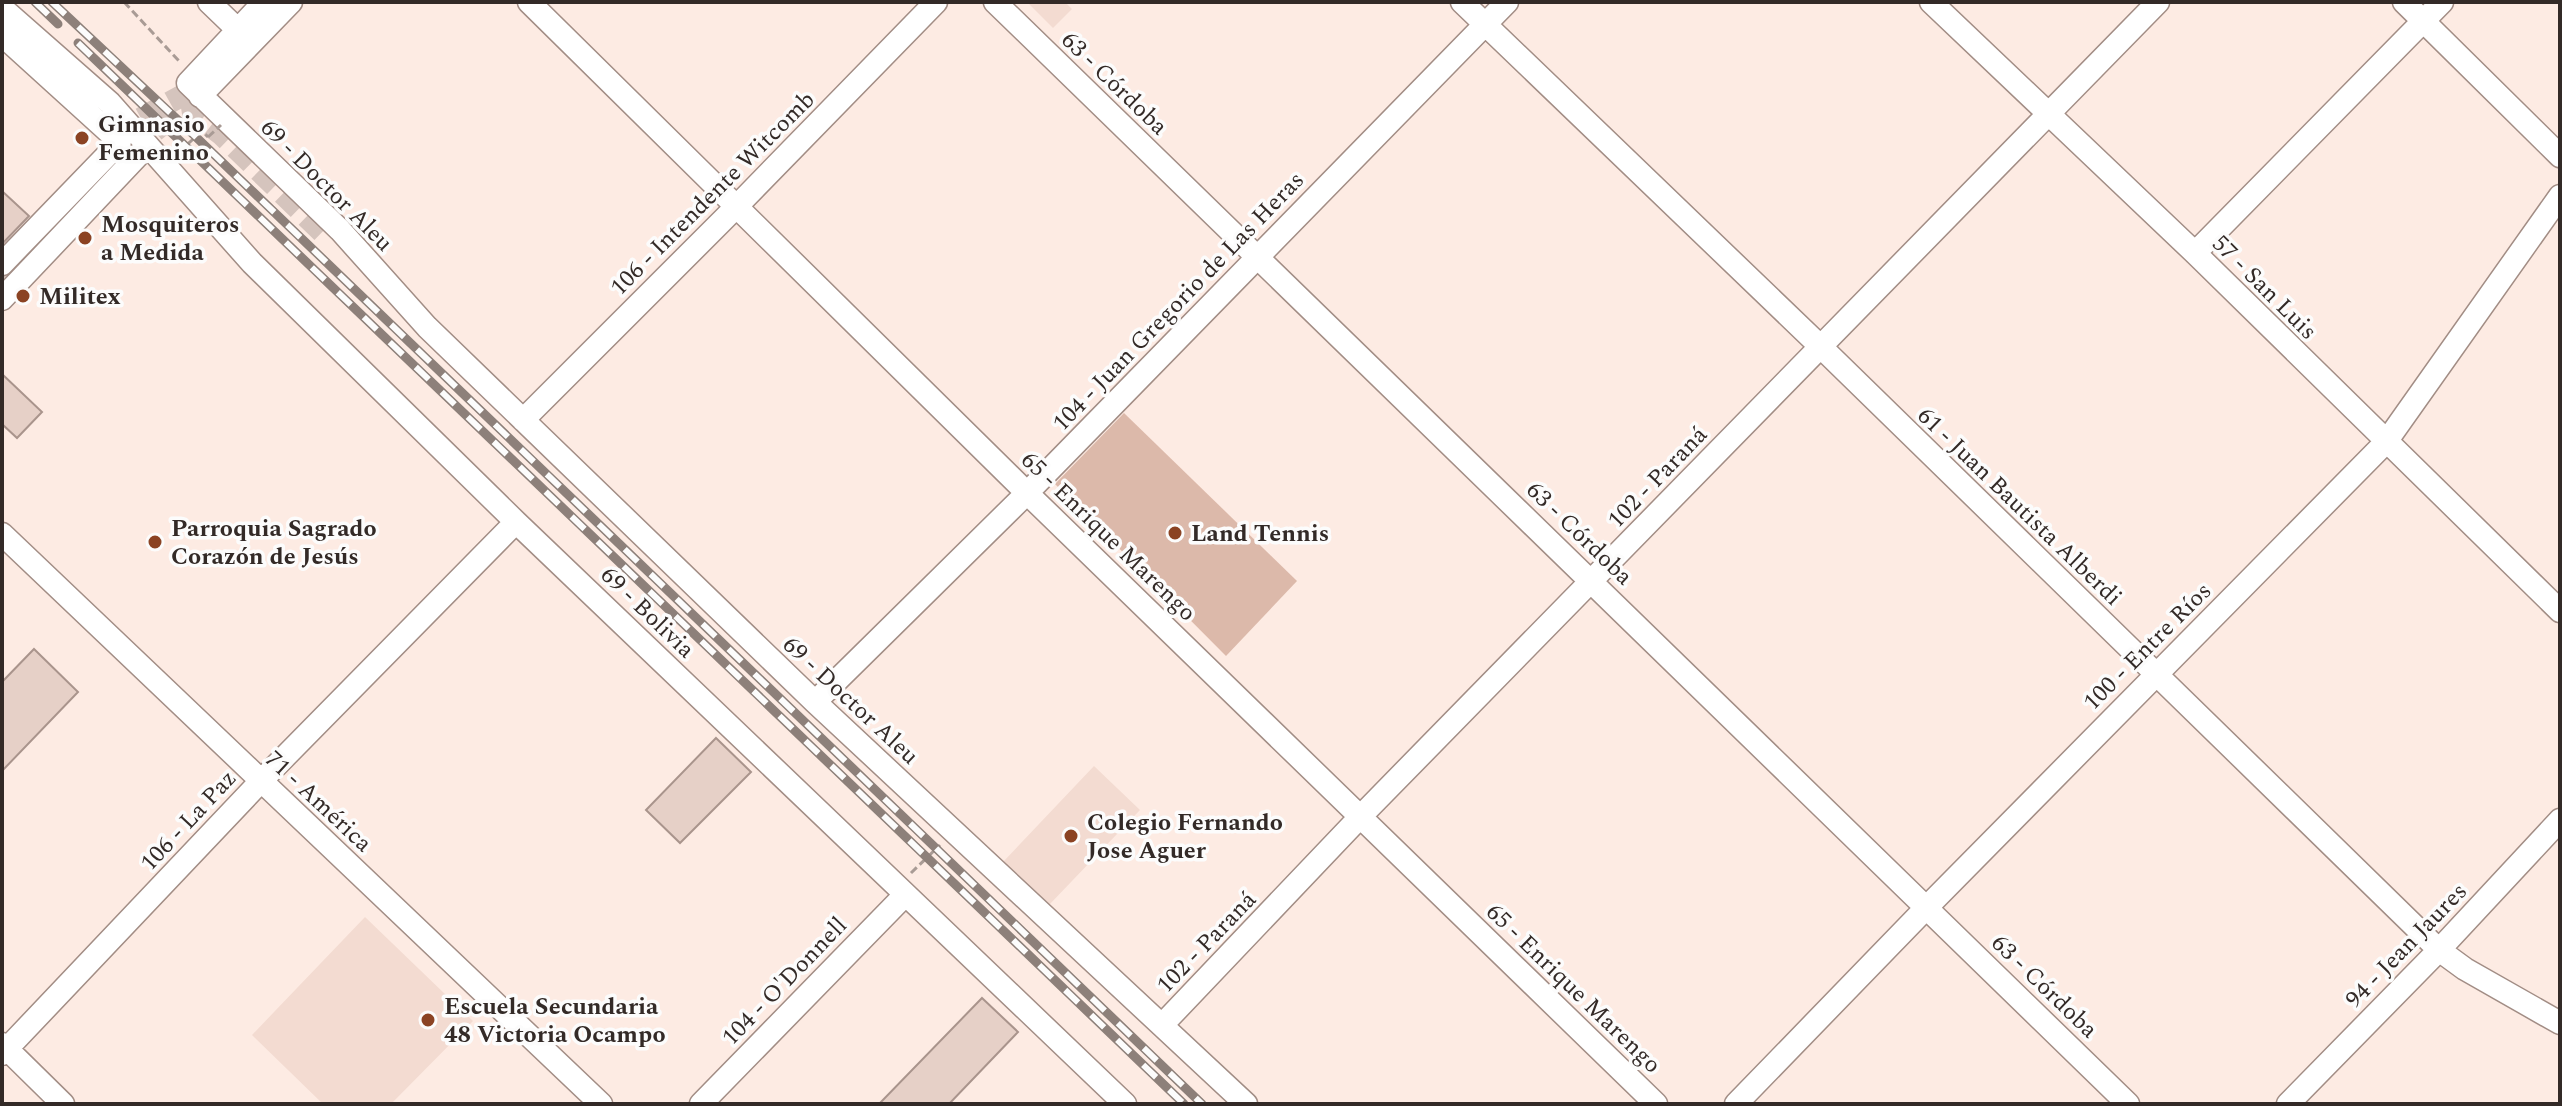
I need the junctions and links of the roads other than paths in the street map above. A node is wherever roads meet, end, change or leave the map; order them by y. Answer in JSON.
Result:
{"nodes":[{"id":1,"x":209,"y":2,"type":"edge"},
{"id":2,"x":264,"y":2,"type":"edge"},
{"id":3,"x":291,"y":2,"type":"edge"},
{"id":4,"x":529,"y":2,"type":"edge"},
{"id":5,"x":936,"y":2,"type":"edge"},
{"id":6,"x":995,"y":2,"type":"edge"},
{"id":7,"x":1462,"y":2,"type":"edge"},
{"id":8,"x":1507,"y":2,"type":"edge"},
{"id":9,"x":1931,"y":2,"type":"edge"},
{"id":10,"x":2158,"y":2,"type":"edge"},
{"id":11,"x":2404,"y":2,"type":"edge"},
{"id":12,"x":2442,"y":2,"type":"edge"},
{"id":13,"x":2,"y":8,"type":"edge"},
{"id":14,"x":2424,"y":21,"type":"junction"},
{"id":15,"x":1485,"y":24,"type":"junction"},
{"id":16,"x":237,"y":29,"type":"junction"},
{"id":17,"x":2,"y":35,"type":"edge"},
{"id":18,"x":194,"y":89,"type":"junction"},
{"id":19,"x":2048,"y":115,"type":"junction"},
{"id":20,"x":147,"y":146,"type":"junction"},
{"id":21,"x":2560,"y":156,"type":"edge"},
{"id":22,"x":2560,"y":196,"type":"edge"},
{"id":23,"x":737,"y":206,"type":"junction"},
{"id":24,"x":325,"y":235,"type":"tunnel mouth"},
{"id":25,"x":2195,"y":253,"type":"junction"},
{"id":26,"x":1256,"y":258,"type":"junction"},
{"id":27,"x":2,"y":264,"type":"edge"},
{"id":28,"x":2,"y":299,"type":"edge"},
{"id":29,"x":427,"y":327,"type":"junction"},
{"id":30,"x":1821,"y":347,"type":"junction"},
{"id":31,"x":523,"y":420,"type":"junction"},
{"id":32,"x":2386,"y":442,"type":"junction"},
{"id":33,"x":1027,"y":493,"type":"junction"},
{"id":34,"x":516,"y":522,"type":"junction"},
{"id":35,"x":2,"y":534,"type":"edge"},
{"id":36,"x":1592,"y":580,"type":"junction"},
{"id":37,"x":2557,"y":601,"type":"edge"},
{"id":38,"x":2155,"y":675,"type":"junction"},
{"id":39,"x":815,"y":702,"type":"junction"},
{"id":40,"x":260,"y":782,"type":"junction"},
{"id":41,"x":1360,"y":817,"type":"junction"},
{"id":42,"x":2560,"y":820,"type":"edge"},
{"id":43,"x":901,"y":891,"type":"junction"},
{"id":44,"x":1927,"y":907,"type":"junction"},
{"id":45,"x":2439,"y":950,"type":"junction"},
{"id":46,"x":2560,"y":1023,"type":"edge"},
{"id":47,"x":1163,"y":1024,"type":"junction"},
{"id":48,"x":4,"y":1049,"type":"edge"},
{"id":49,"x":63,"y":1104,"type":"edge"},
{"id":50,"x":601,"y":1104,"type":"edge"},
{"id":51,"x":701,"y":1104,"type":"edge"},
{"id":52,"x":1125,"y":1104,"type":"edge"},
{"id":53,"x":1246,"y":1104,"type":"edge"},
{"id":54,"x":1656,"y":1104,"type":"edge"},
{"id":55,"x":1736,"y":1104,"type":"edge"},
{"id":56,"x":2128,"y":1104,"type":"edge"},
{"id":57,"x":2288,"y":1104,"type":"edge"}],
"edges":[{"from":1,"to":16,"type":"street"},
{"from":2,"to":16,"type":"street"},
{"from":3,"to":18,"type":"street"},
{"from":4,"to":23,"type":"street","name":"65 - Enrique Marengo"},
{"from":5,"to":23,"type":"street","name":"106 - Intendente Witcomb"},
{"from":6,"to":26,"type":"street","name":"63 - Córdoba"},
{"from":7,"to":15,"type":"street","name":"61 - Juan Bautista Alberdi"},
{"from":8,"to":15,"type":"street","name":"104 - Juan Gregorio de Las Heras"},
{"from":9,"to":19,"type":"street","name":"57 - San Luis"},
{"from":10,"to":19,"type":"street","name":"102 - Paraná"},
{"from":11,"to":14,"type":"street"},
{"from":12,"to":14,"type":"street"},
{"from":13,"to":20,"type":"street","name":"69 - Bolivia"},
{"from":14,"to":21,"type":"street"},
{"from":14,"to":25,"type":"street"},
{"from":15,"to":26,"type":"street","name":"104 - Juan Gregorio de Las Heras"},
{"from":15,"to":30,"type":"street","name":"61 - Juan Bautista Alberdi"},
{"from":16,"to":18,"type":"street"},
{"from":17,"to":27,"type":"street"},
{"from":18,"to":29,"type":"street","name":"69 - Doctor Aleu"},
{"from":19,"to":25,"type":"street","name":"57 - San Luis"},
{"from":19,"to":30,"type":"street","name":"102 - Paraná"},
{"from":20,"to":28,"type":"street"},
{"from":20,"to":34,"type":"street","name":"69 - Bolivia"},
{"from":22,"to":32,"type":"street","name":"100 - Entre Ríos"},
{"from":23,"to":31,"type":"street","name":"106 - Intendente Witcomb"},
{"from":23,"to":33,"type":"street","name":"65 - Enrique Marengo"},
{"from":24,"to":29,"type":"street","name":"69 - Doctor Aleu"},
{"from":25,"to":32,"type":"street","name":"57 - San Luis"},
{"from":26,"to":33,"type":"street","name":"104 - Juan Gregorio de Las Heras"},
{"from":26,"to":36,"type":"street","name":"63 - Córdoba"},
{"from":29,"to":31,"type":"street","name":"69 - Doctor Aleu"},
{"from":30,"to":36,"type":"street","name":"102 - Paraná"},
{"from":30,"to":38,"type":"street","name":"61 - Juan Bautista Alberdi"},
{"from":31,"to":39,"type":"street","name":"69 - Doctor Aleu"},
{"from":32,"to":37,"type":"street","name":"57 - San Luis"},
{"from":32,"to":38,"type":"street","name":"100 - Entre Ríos"},
{"from":33,"to":39,"type":"street","name":"104 - Juan Gregorio de Las Heras"},
{"from":33,"to":41,"type":"street","name":"65 - Enrique Marengo"},
{"from":34,"to":40,"type":"street","name":"106 - La Paz"},
{"from":34,"to":43,"type":"street","name":"69 - Bolivia"},
{"from":35,"to":40,"type":"street","name":"71 - América"},
{"from":36,"to":41,"type":"street","name":"102 - Paraná"},
{"from":36,"to":44,"type":"street","name":"63 - Córdoba"},
{"from":38,"to":44,"type":"street","name":"100 - Entre Ríos"},
{"from":38,"to":45,"type":"street","name":"61 - Juan Bautista Alberdi"},
{"from":39,"to":47,"type":"street","name":"69 - Doctor Aleu"},
{"from":40,"to":48,"type":"street","name":"106 - La Paz"},
{"from":40,"to":50,"type":"street","name":"71 - América"},
{"from":41,"to":47,"type":"street","name":"102 - Paraná"},
{"from":41,"to":54,"type":"street","name":"65 - Enrique Marengo"},
{"from":42,"to":45,"type":"street","name":"94 - Jean Jaures"},
{"from":43,"to":51,"type":"street","name":"104 - O'Donnell"},
{"from":43,"to":52,"type":"street","name":"69 - Bolivia"},
{"from":44,"to":55,"type":"street","name":"100 - Entre Ríos"},
{"from":44,"to":56,"type":"street","name":"63 - Córdoba"},
{"from":45,"to":46,"type":"street","name":"61 - Juan Bautista Alberdi"},
{"from":45,"to":57,"type":"street","name":"94 - Jean Jaures"},
{"from":47,"to":53,"type":"street","name":"69 - Doctor Aleu"},
{"from":48,"to":49,"type":"street"}]}
